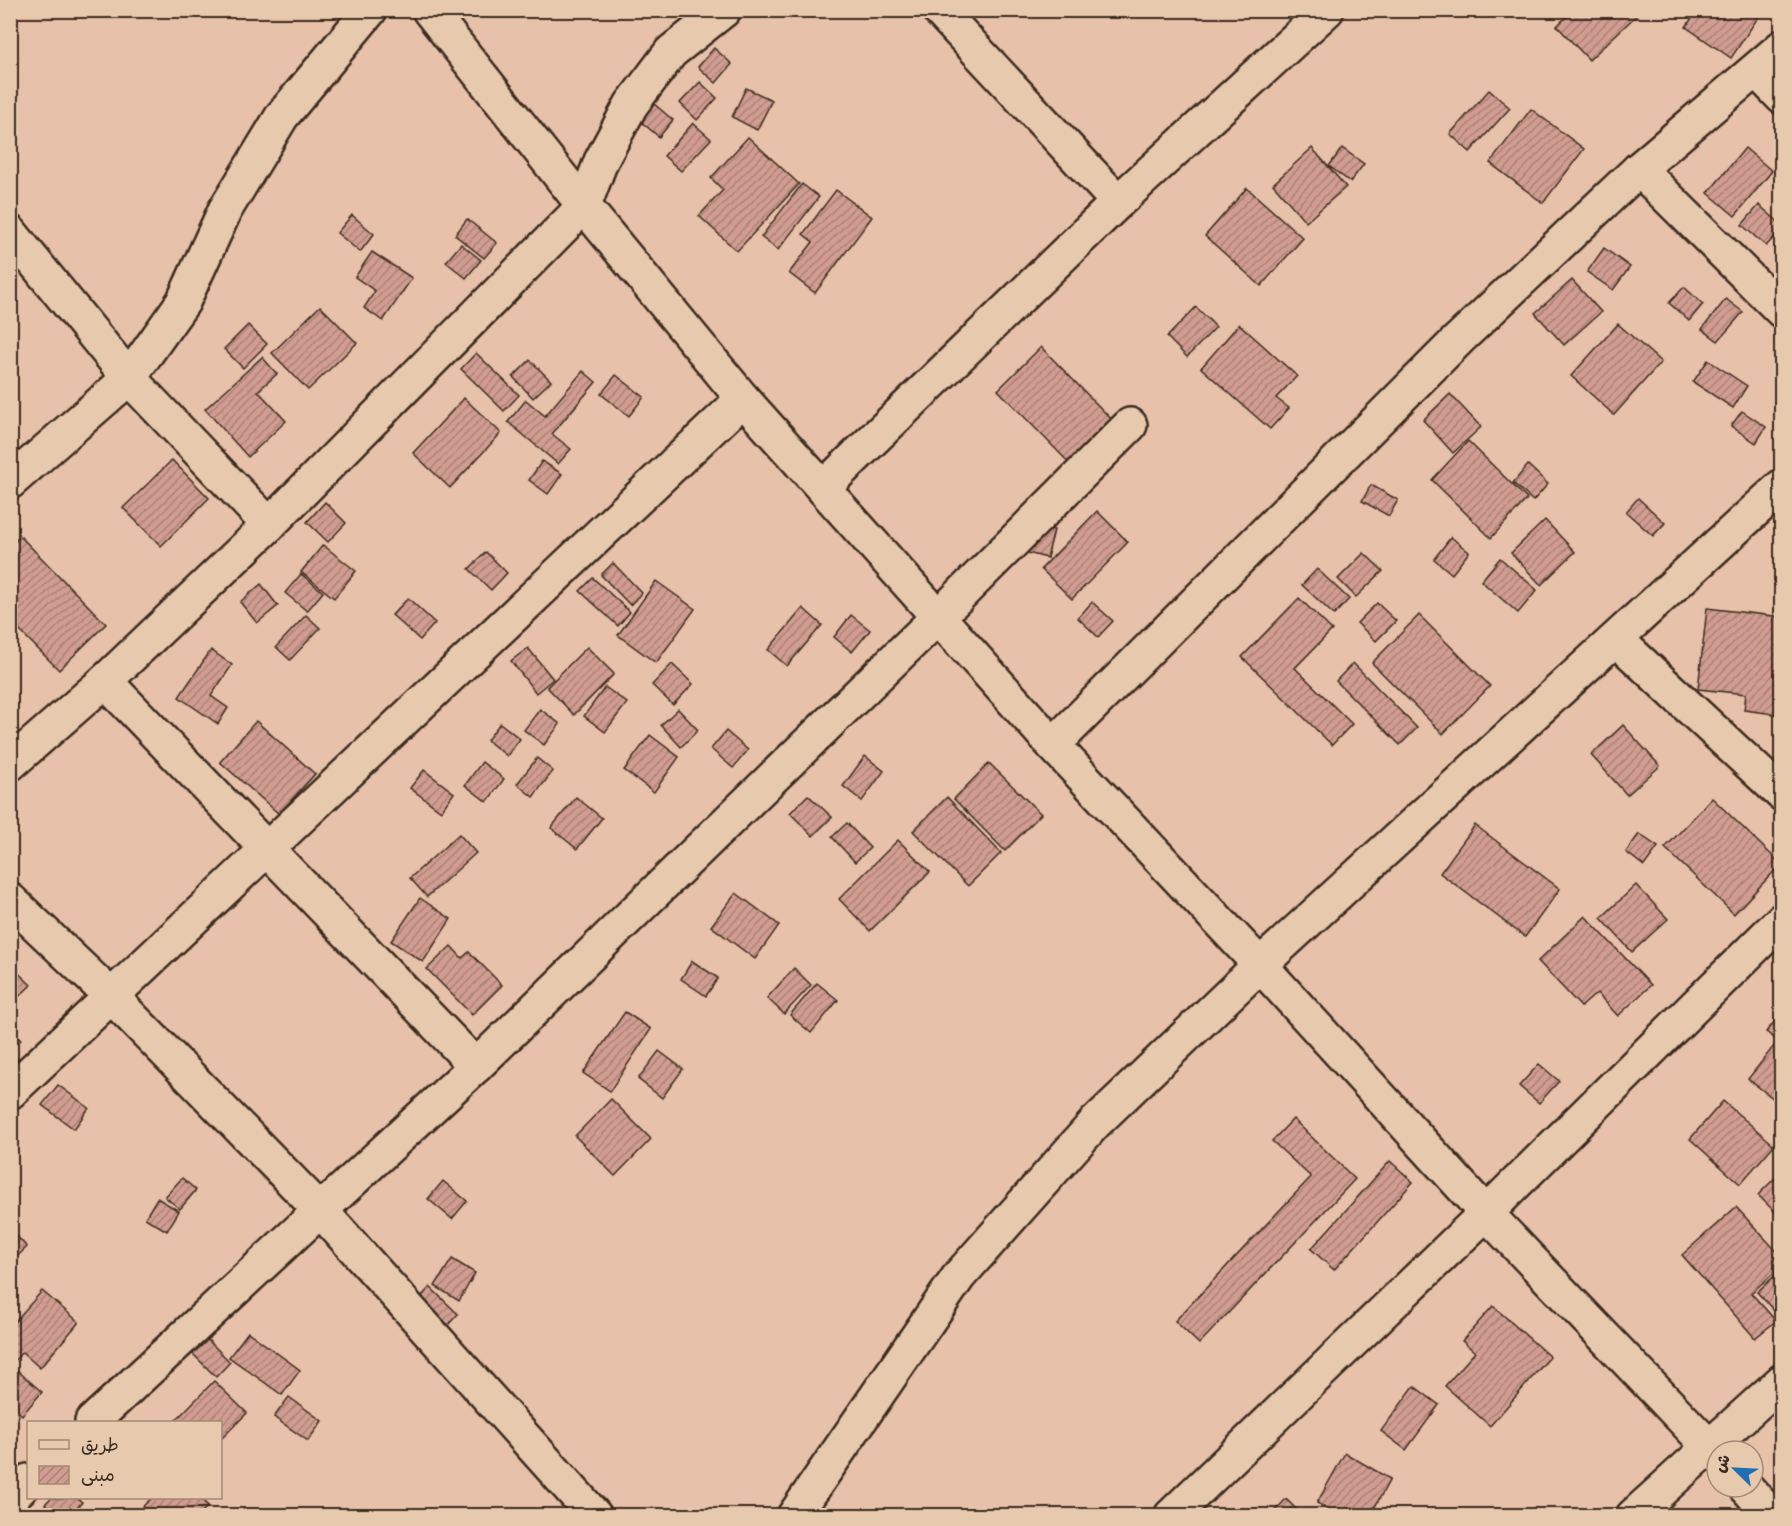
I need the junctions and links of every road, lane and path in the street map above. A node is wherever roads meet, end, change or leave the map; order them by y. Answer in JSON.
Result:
{"nodes":[{"id":1,"x":370,"y":10,"type":"edge"},
{"id":2,"x":429,"y":10,"type":"edge"},
{"id":3,"x":724,"y":10,"type":"edge"},
{"id":4,"x":939,"y":10,"type":"edge"},
{"id":5,"x":1327,"y":10,"type":"edge"},
{"id":6,"x":1782,"y":48,"type":"edge"},
{"id":7,"x":1756,"y":70,"type":"junction"},
{"id":8,"x":1782,"y":97,"type":"edge"},
{"id":9,"x":1639,"y":169,"type":"junction"},
{"id":10,"x":1118,"y":202,"type":"junction"},
{"id":11,"x":584,"y":206,"type":"junction"},
{"id":12,"x":10,"y":232,"type":"edge"},
{"id":13,"x":1782,"y":310,"type":"edge"},
{"id":14,"x":129,"y":378,"type":"junction"},
{"id":15,"x":743,"y":399,"type":"junction"},
{"id":16,"x":1130,"y":425,"type":"dead end"},
{"id":17,"x":10,"y":482,"type":"edge"},
{"id":18,"x":1782,"y":486,"type":"edge"},
{"id":19,"x":824,"y":488,"type":"junction"},
{"id":20,"x":269,"y":525,"type":"junction"},
{"id":21,"x":939,"y":616,"type":"junction"},
{"id":22,"x":1616,"y":639,"type":"junction"},
{"id":23,"x":105,"y":681,"type":"junction"},
{"id":24,"x":1053,"y":745,"type":"junction"},
{"id":25,"x":10,"y":764,"type":"edge"},
{"id":26,"x":1782,"y":795,"type":"edge"},
{"id":27,"x":268,"y":849,"type":"junction"},
{"id":28,"x":10,"y":900,"type":"edge"},
{"id":29,"x":1782,"y":920,"type":"edge"},
{"id":30,"x":1260,"y":965,"type":"junction"},
{"id":31,"x":111,"y":996,"type":"junction"},
{"id":32,"x":476,"y":1066,"type":"junction"},
{"id":33,"x":10,"y":1092,"type":"edge"},
{"id":34,"x":321,"y":1211,"type":"junction"},
{"id":35,"x":1485,"y":1213,"type":"junction"},
{"id":36,"x":1782,"y":1381,"type":"edge"},
{"id":37,"x":93,"y":1421,"type":"edge"},
{"id":38,"x":1724,"y":1439,"type":"edge"},
{"id":39,"x":1705,"y":1442,"type":"edge"},
{"id":40,"x":1705,"y":1456,"type":"edge"},
{"id":41,"x":27,"y":1482,"type":"edge"},
{"id":42,"x":10,"y":1498,"type":"edge"},
{"id":43,"x":1757,"y":1499,"type":"edge"},
{"id":44,"x":595,"y":1515,"type":"edge"},
{"id":45,"x":794,"y":1515,"type":"edge"},
{"id":46,"x":1171,"y":1515,"type":"edge"},
{"id":47,"x":1633,"y":1515,"type":"edge"},
{"id":48,"x":1772,"y":1515,"type":"edge"}],
"edges":[{"from":1,"to":14,"type":"street"},
{"from":2,"to":11,"type":"street"},
{"from":3,"to":11,"type":"street"},
{"from":4,"to":10,"type":"street"},
{"from":5,"to":10,"type":"street"},
{"from":6,"to":7,"type":"street"},
{"from":7,"to":8,"type":"street"},
{"from":7,"to":9,"type":"street"},
{"from":9,"to":13,"type":"street"},
{"from":9,"to":24,"type":"street"},
{"from":10,"to":19,"type":"street"},
{"from":11,"to":15,"type":"street"},
{"from":11,"to":20,"type":"street"},
{"from":12,"to":14,"type":"street"},
{"from":14,"to":17,"type":"street"},
{"from":14,"to":20,"type":"street"},
{"from":15,"to":19,"type":"street"},
{"from":15,"to":27,"type":"street"},
{"from":16,"to":21,"type":"street"},
{"from":18,"to":22,"type":"street"},
{"from":19,"to":21,"type":"street"},
{"from":20,"to":23,"type":"street"},
{"from":21,"to":24,"type":"street"},
{"from":21,"to":32,"type":"street"},
{"from":22,"to":26,"type":"street"},
{"from":22,"to":30,"type":"street"},
{"from":23,"to":25,"type":"street"},
{"from":23,"to":27,"type":"street"},
{"from":24,"to":30,"type":"street"},
{"from":27,"to":31,"type":"street"},
{"from":27,"to":32,"type":"street"},
{"from":28,"to":31,"type":"street"},
{"from":29,"to":35,"type":"street"},
{"from":30,"to":35,"type":"street"},
{"from":30,"to":45,"type":"street"},
{"from":31,"to":33,"type":"street"},
{"from":31,"to":34,"type":"street"},
{"from":32,"to":34,"type":"street"},
{"from":34,"to":37,"type":"street"},
{"from":34,"to":44,"type":"street"},
{"from":35,"to":39,"type":"street"},
{"from":35,"to":46,"type":"street"},
{"from":36,"to":38,"type":"street"},
{"from":40,"to":47,"type":"street"},
{"from":41,"to":42,"type":"street"},
{"from":43,"to":48,"type":"street"}]}
